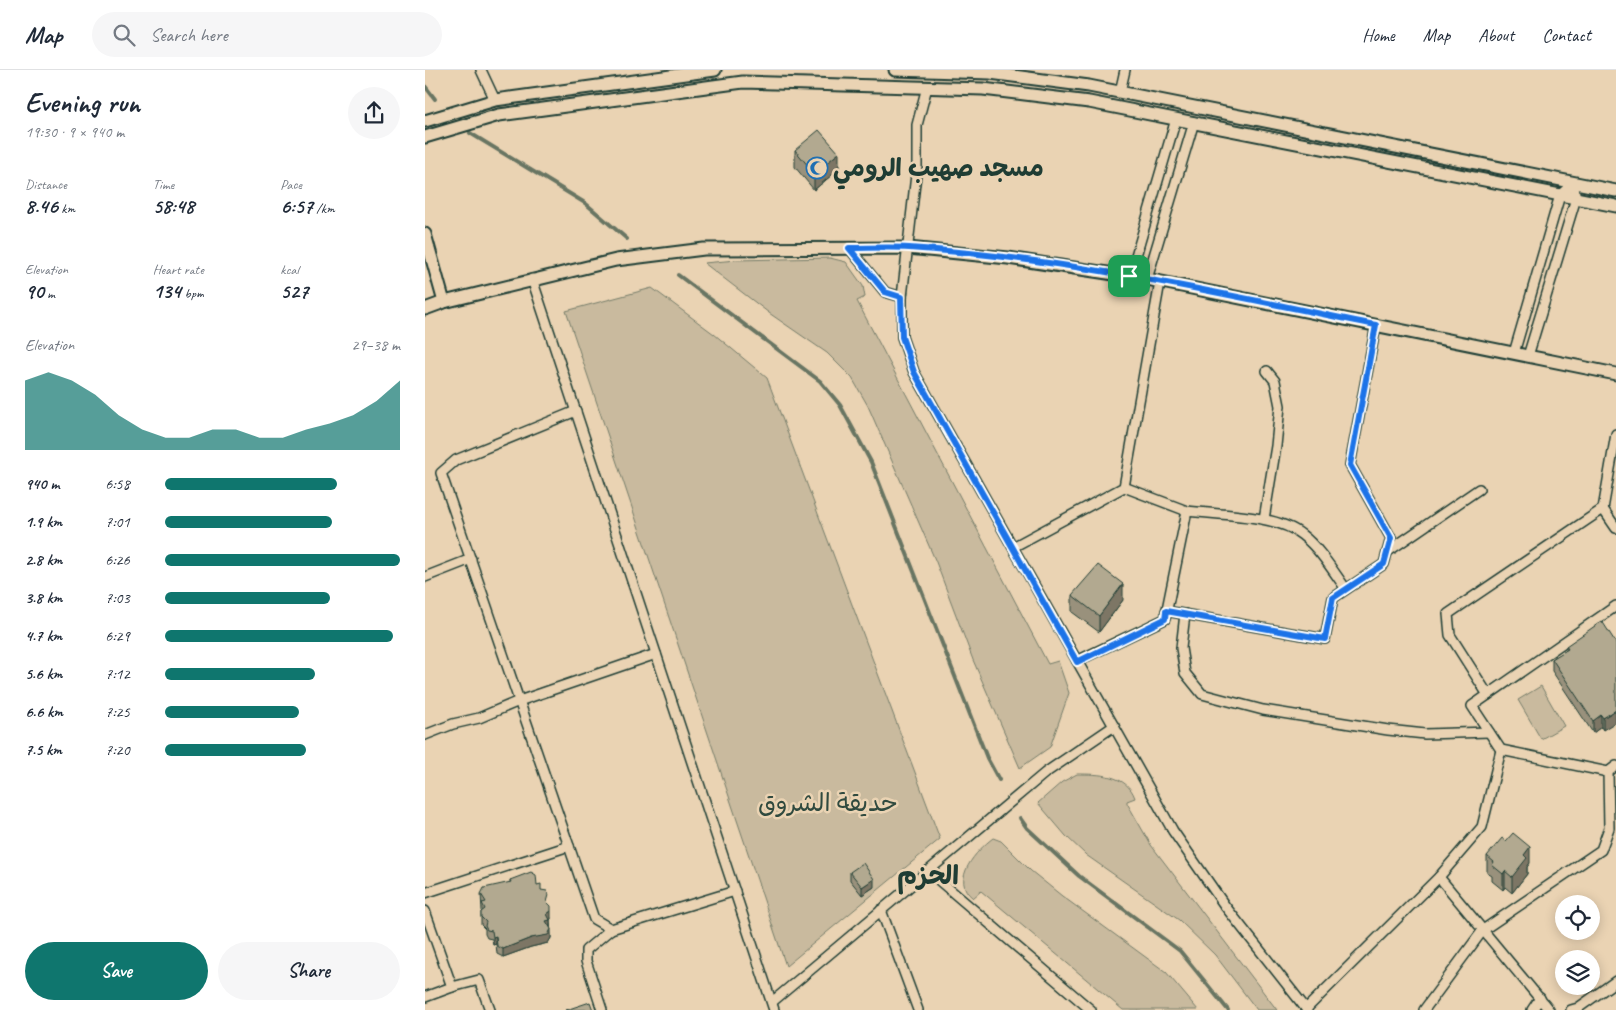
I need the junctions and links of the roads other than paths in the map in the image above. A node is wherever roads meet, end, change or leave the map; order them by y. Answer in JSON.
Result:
{"nodes":[{"id":1,"x":481,"y":70,"type":"edge"},
{"id":2,"x":715,"y":70,"type":"edge"},
{"id":3,"x":895,"y":70,"type":"edge"},
{"id":4,"x":1125,"y":70,"type":"edge"},
{"id":5,"x":973,"y":71,"type":"edge"},
{"id":6,"x":990,"y":72,"type":"edge"},
{"id":7,"x":927,"y":87,"type":"junction"},
{"id":8,"x":1120,"y":92,"type":"junction"},
{"id":9,"x":495,"y":100,"type":"junction"},
{"id":10,"x":1175,"y":118,"type":"junction"},
{"id":11,"x":425,"y":121,"type":"edge"},
{"id":12,"x":1194,"y":122,"type":"junction"},
{"id":13,"x":425,"y":137,"type":"edge"},
{"id":14,"x":1573,"y":182,"type":"junction"},
{"id":15,"x":1616,"y":191,"type":"edge"},
{"id":16,"x":1560,"y":195,"type":"junction"},
{"id":17,"x":1576,"y":198,"type":"junction"},
{"id":18,"x":1616,"y":206,"type":"edge"},
{"id":19,"x":425,"y":234,"type":"edge"},
{"id":20,"x":849,"y":248,"type":"junction"},
{"id":21,"x":908,"y":248,"type":"junction"},
{"id":22,"x":1129,"y":276,"type":"junction"},
{"id":23,"x":532,"y":279,"type":"junction"},
{"id":24,"x":1147,"y":279,"type":"junction"},
{"id":25,"x":1160,"y":282,"type":"junction"},
{"id":26,"x":901,"y":297,"type":"junction"},
{"id":27,"x":444,"y":302,"type":"junction"},
{"id":28,"x":425,"y":309,"type":"edge"},
{"id":29,"x":1376,"y":325,"type":"junction"},
{"id":30,"x":1513,"y":353,"type":"junction"},
{"id":31,"x":1528,"y":356,"type":"junction"},
{"id":32,"x":1267,"y":371,"type":"dead end"},
{"id":33,"x":1616,"y":374,"type":"edge"},
{"id":34,"x":576,"y":411,"type":"junction"},
{"id":35,"x":1616,"y":434,"type":"edge"},
{"id":36,"x":1124,"y":487,"type":"junction"},
{"id":37,"x":1479,"y":489,"type":"dead end"},
{"id":38,"x":1603,"y":508,"type":"junction"},
{"id":39,"x":1187,"y":511,"type":"junction"},
{"id":40,"x":1264,"y":519,"type":"junction"},
{"id":41,"x":1616,"y":528,"type":"edge"},
{"id":42,"x":1013,"y":547,"type":"junction"},
{"id":43,"x":1387,"y":552,"type":"junction"},
{"id":44,"x":471,"y":559,"type":"junction"},
{"id":45,"x":425,"y":577,"type":"edge"},
{"id":46,"x":1346,"y":589,"type":"junction"},
{"id":47,"x":1616,"y":606,"type":"edge"},
{"id":48,"x":1166,"y":611,"type":"junction"},
{"id":49,"x":1185,"y":614,"type":"junction"},
{"id":50,"x":657,"y":654,"type":"junction"},
{"id":51,"x":1077,"y":662,"type":"junction"},
{"id":52,"x":1488,"y":695,"type":"junction"},
{"id":53,"x":519,"y":701,"type":"junction"},
{"id":54,"x":1113,"y":726,"type":"junction"},
{"id":55,"x":1489,"y":732,"type":"junction"},
{"id":56,"x":425,"y":735,"type":"edge"},
{"id":57,"x":1501,"y":750,"type":"junction"},
{"id":58,"x":1612,"y":769,"type":"edge"},
{"id":59,"x":569,"y":846,"type":"junction"},
{"id":60,"x":928,"y":871,"type":"junction"},
{"id":61,"x":1439,"y":877,"type":"junction"},
{"id":62,"x":735,"y":891,"type":"junction"},
{"id":63,"x":425,"y":892,"type":"edge"},
{"id":64,"x":881,"y":910,"type":"junction"},
{"id":65,"x":425,"y":911,"type":"edge"},
{"id":66,"x":611,"y":929,"type":"junction"},
{"id":67,"x":1483,"y":930,"type":"junction"},
{"id":68,"x":1616,"y":981,"type":"edge"},
{"id":69,"x":452,"y":988,"type":"junction"},
{"id":70,"x":425,"y":997,"type":"edge"},
{"id":71,"x":1540,"y":998,"type":"junction"},
{"id":72,"x":773,"y":1006,"type":"edge"},
{"id":73,"x":490,"y":1010,"type":"edge"},
{"id":74,"x":602,"y":1010,"type":"edge"},
{"id":75,"x":918,"y":1010,"type":"edge"},
{"id":76,"x":1091,"y":1010,"type":"edge"},
{"id":77,"x":1306,"y":1010,"type":"edge"},
{"id":78,"x":1424,"y":1010,"type":"edge"},
{"id":79,"x":1531,"y":1010,"type":"edge"},
{"id":80,"x":1549,"y":1010,"type":"edge"},
{"id":81,"x":1571,"y":1010,"type":"edge"}],
"edges":[{"from":1,"to":9,"type":"street"},
{"from":2,"to":9,"type":"street"},
{"from":3,"to":5,"type":"street"},
{"from":4,"to":8,"type":"street"},
{"from":5,"to":6,"type":"street"},
{"from":6,"to":8,"type":"street"},
{"from":7,"to":10,"type":"street"},
{"from":7,"to":13,"type":"street"},
{"from":7,"to":21,"type":"street"},
{"from":8,"to":14,"type":"street"},
{"from":9,"to":11,"type":"street"},
{"from":10,"to":12,"type":"street"},
{"from":10,"to":22,"type":"street"},
{"from":12,"to":16,"type":"street"},
{"from":12,"to":24,"type":"street"},
{"from":14,"to":15,"type":"street"},
{"from":14,"to":16,"type":"street"},
{"from":14,"to":17,"type":"street"},
{"from":16,"to":17,"type":"street"},
{"from":16,"to":30,"type":"street"},
{"from":17,"to":18,"type":"street"},
{"from":17,"to":31,"type":"street"},
{"from":19,"to":27,"type":"street"},
{"from":20,"to":21,"type":"street"},
{"from":20,"to":23,"type":"street"},
{"from":20,"to":26,"type":"street"},
{"from":21,"to":22,"type":"street"},
{"from":21,"to":26,"type":"street"},
{"from":22,"to":24,"type":"street"},
{"from":23,"to":27,"type":"street"},
{"from":23,"to":34,"type":"street"},
{"from":24,"to":25,"type":"street"},
{"from":25,"to":29,"type":"street"},
{"from":25,"to":36,"type":"street"},
{"from":26,"to":42,"type":"street"},
{"from":27,"to":28,"type":"street"},
{"from":29,"to":30,"type":"street"},
{"from":29,"to":43,"type":"street"},
{"from":30,"to":31,"type":"street"},
{"from":31,"to":33,"type":"street"},
{"from":32,"to":40,"type":"street"},
{"from":34,"to":44,"type":"street"},
{"from":34,"to":50,"type":"street"},
{"from":35,"to":38,"type":"street"},
{"from":36,"to":39,"type":"street"},
{"from":36,"to":42,"type":"street"},
{"from":37,"to":43,"type":"street"},
{"from":38,"to":41,"type":"street"},
{"from":38,"to":52,"type":"street"},
{"from":39,"to":40,"type":"street"},
{"from":39,"to":48,"type":"street"},
{"from":40,"to":46,"type":"street"},
{"from":42,"to":51,"type":"street"},
{"from":43,"to":46,"type":"street"},
{"from":44,"to":45,"type":"street"},
{"from":44,"to":53,"type":"street"},
{"from":46,"to":49,"type":"street"},
{"from":47,"to":52,"type":"street"},
{"from":48,"to":49,"type":"street"},
{"from":48,"to":51,"type":"street"},
{"from":49,"to":55,"type":"street"},
{"from":50,"to":53,"type":"street"},
{"from":50,"to":62,"type":"street"},
{"from":51,"to":54,"type":"street"},
{"from":52,"to":55,"type":"street"},
{"from":53,"to":56,"type":"street"},
{"from":53,"to":59,"type":"street"},
{"from":54,"to":60,"type":"street"},
{"from":54,"to":77,"type":"street"},
{"from":55,"to":57,"type":"street"},
{"from":57,"to":58,"type":"street"},
{"from":57,"to":61,"type":"street"},
{"from":58,"to":67,"type":"street"},
{"from":59,"to":63,"type":"street"},
{"from":59,"to":66,"type":"street"},
{"from":60,"to":64,"type":"street"},
{"from":60,"to":76,"type":"street"},
{"from":61,"to":67,"type":"street"},
{"from":61,"to":77,"type":"street"},
{"from":62,"to":66,"type":"street"},
{"from":62,"to":72,"type":"street"},
{"from":64,"to":72,"type":"street"},
{"from":64,"to":75,"type":"street"},
{"from":65,"to":69,"type":"street"},
{"from":66,"to":74,"type":"street"},
{"from":67,"to":71,"type":"street"},
{"from":67,"to":78,"type":"street"},
{"from":68,"to":81,"type":"street"},
{"from":69,"to":70,"type":"street"},
{"from":69,"to":73,"type":"street"},
{"from":71,"to":79,"type":"street"},
{"from":71,"to":80,"type":"street"}]}
